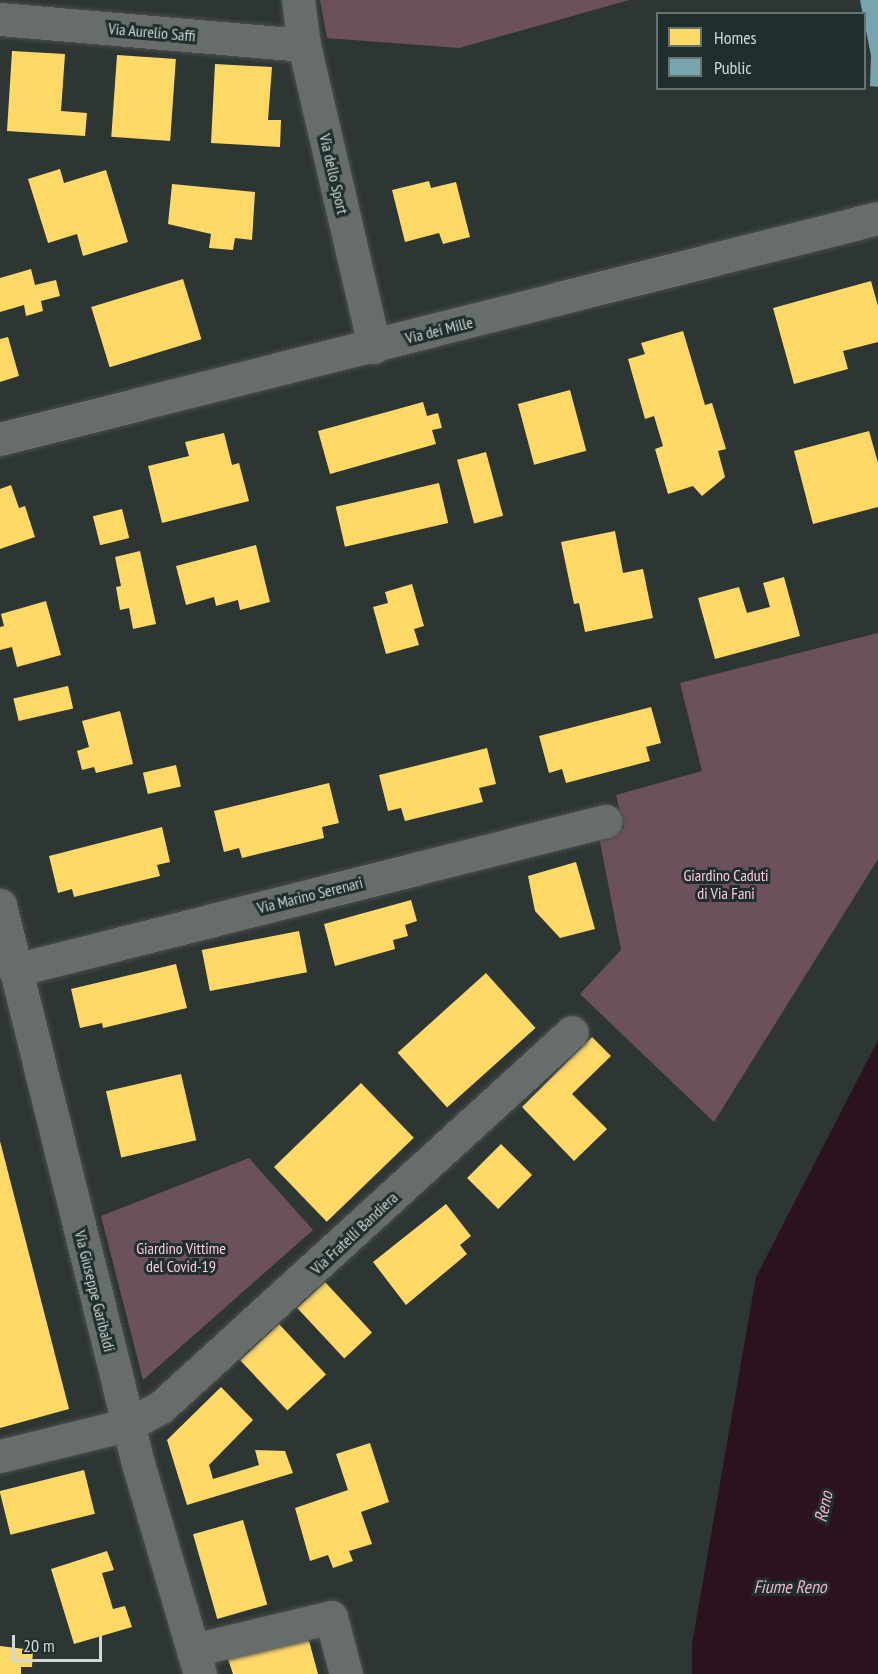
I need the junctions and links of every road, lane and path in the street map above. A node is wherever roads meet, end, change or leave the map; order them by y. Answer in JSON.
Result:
{"nodes":[{"id":1,"x":298,"y":0,"type":"edge"},
{"id":2,"x":0,"y":19,"type":"edge"},
{"id":3,"x":304,"y":45,"type":"junction"},
{"id":4,"x":878,"y":218,"type":"edge"},
{"id":5,"x":374,"y":347,"type":"junction"},
{"id":6,"x":0,"y":439,"type":"edge"},
{"id":7,"x":605,"y":821,"type":"dead end"},
{"id":8,"x":0,"y":905,"type":"edge"},
{"id":9,"x":10,"y":985,"type":"edge"},
{"id":10,"x":572,"y":1032,"type":"dead end"},
{"id":11,"x":130,"y":1424,"type":"junction"},
{"id":12,"x":0,"y":1456,"type":"edge"},
{"id":13,"x":197,"y":1662,"type":"edge"},
{"id":14,"x":346,"y":1674,"type":"edge"}],
"edges":[{"from":1,"to":3,"type":"street","name":"Via dello Sport"},
{"from":2,"to":3,"type":"street","name":"Via Aurelio Saffi"},
{"from":3,"to":5,"type":"street","name":"Via dello Sport"},
{"from":4,"to":5,"type":"street","name":"Via dei Mille"},
{"from":5,"to":6,"type":"street","name":"Via dei Mille"},
{"from":7,"to":9,"type":"street","name":"Via Marino Serenari"},
{"from":8,"to":9,"type":"street","name":"Via Giuseppe Garibaldi"},
{"from":9,"to":11,"type":"street","name":"Via Giuseppe Garibaldi"},
{"from":10,"to":11,"type":"street","name":"Via Fratelli Bandiera"},
{"from":11,"to":12,"type":"street","name":"Via Fratelli Bandiera"},
{"from":11,"to":13,"type":"street","name":"Via Giuseppe Garibaldi"},
{"from":13,"to":14,"type":"street"}]}
